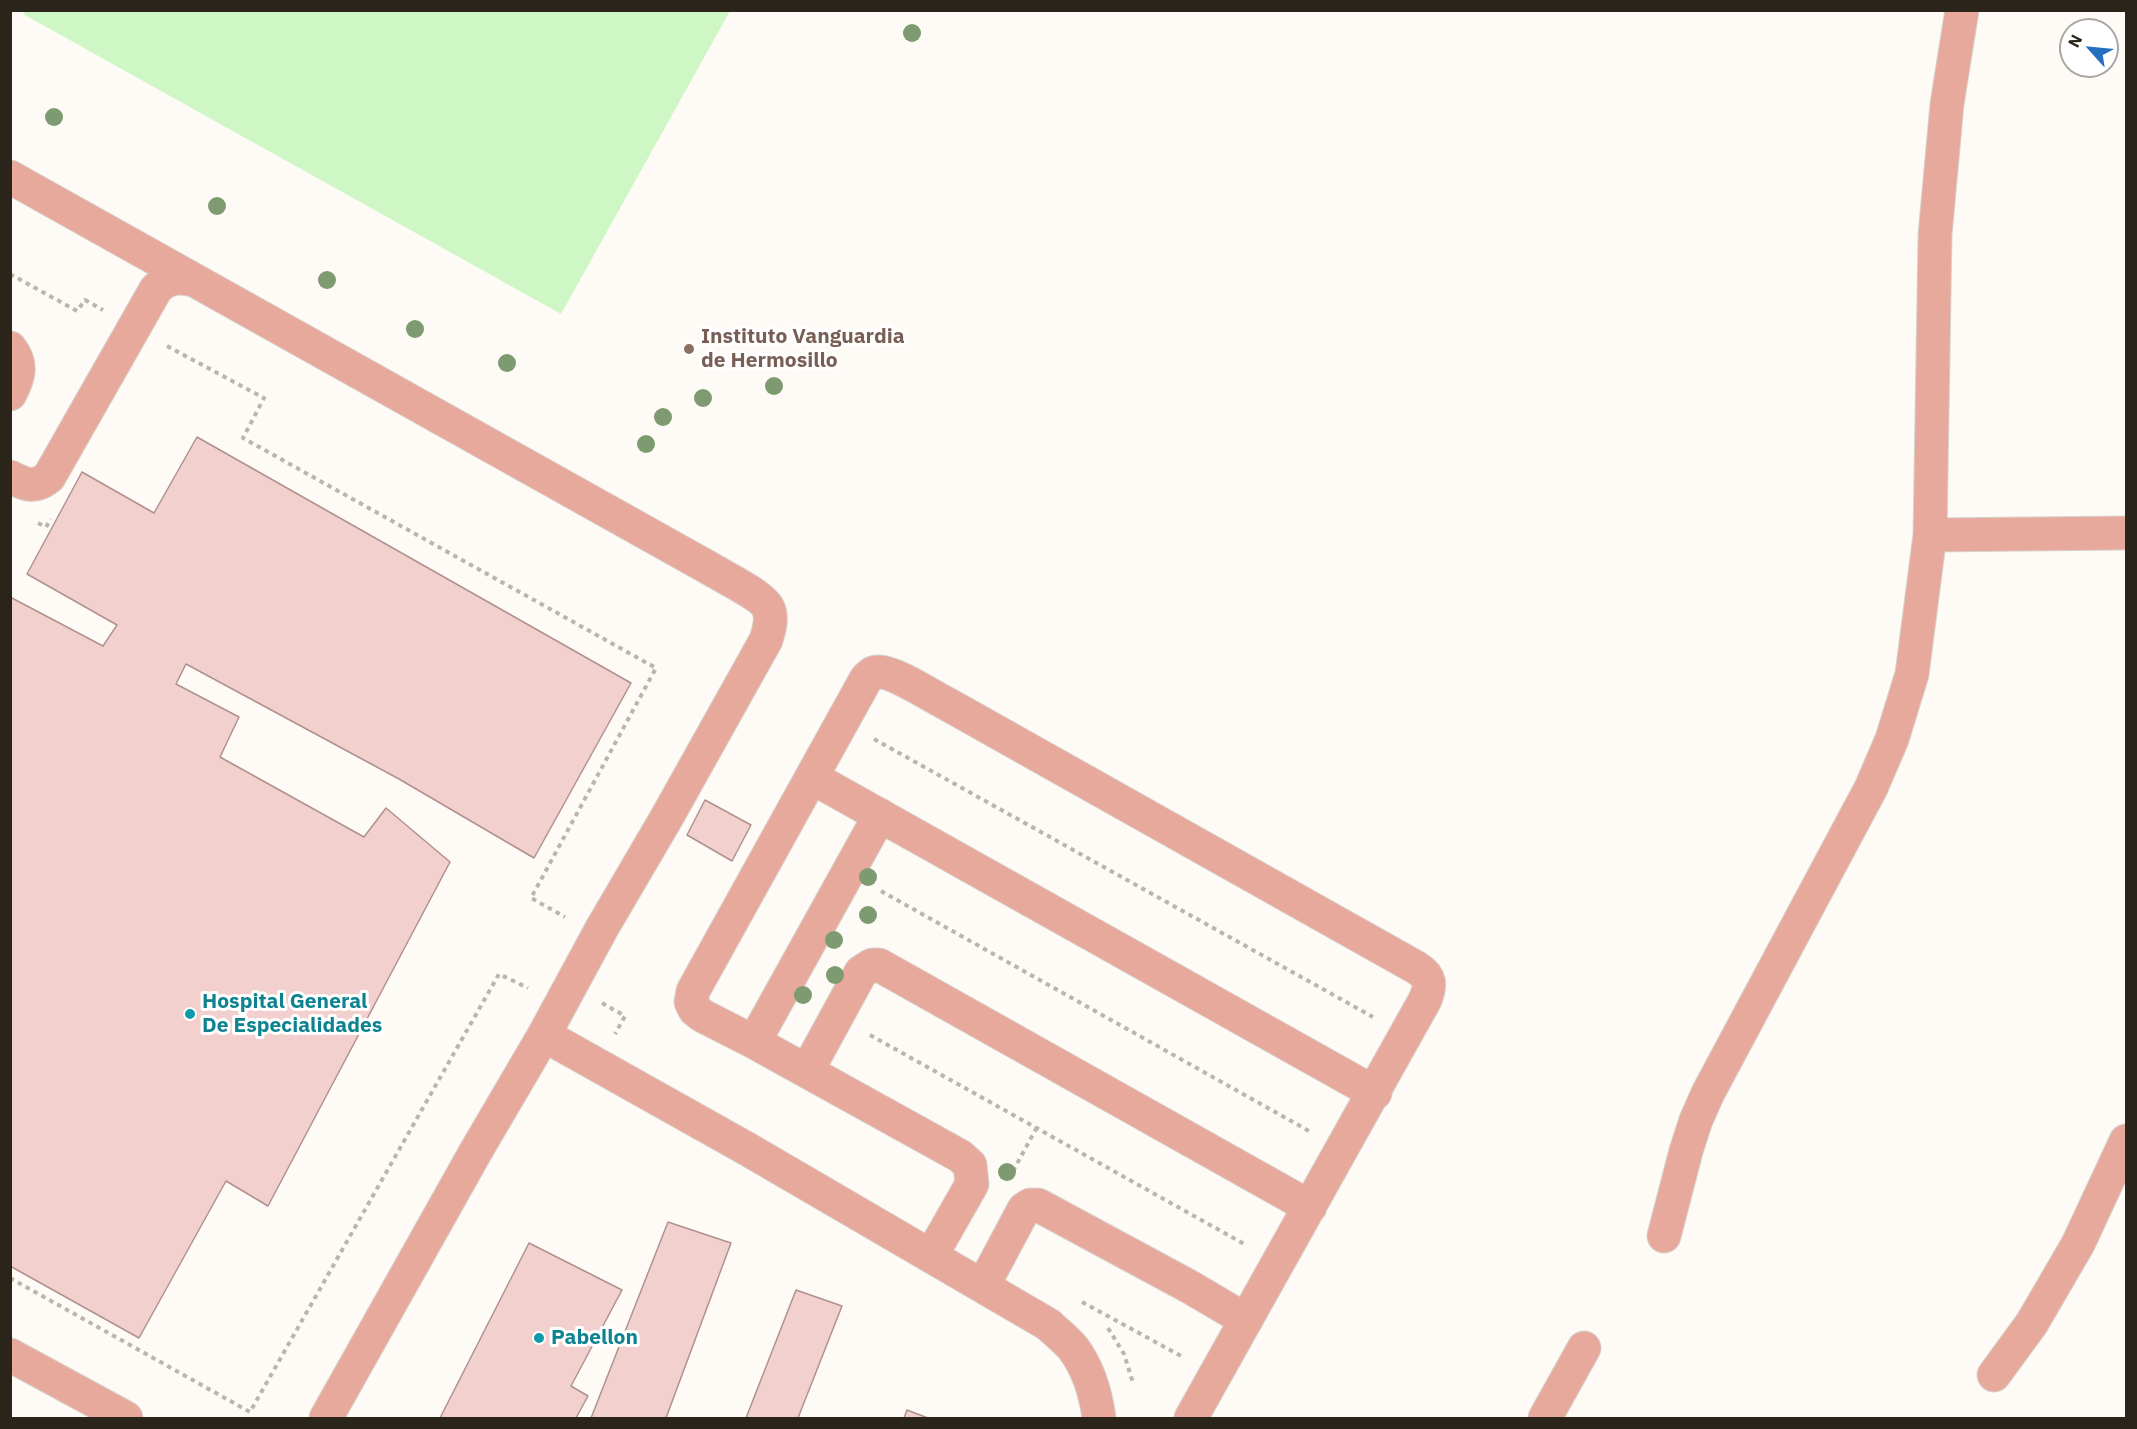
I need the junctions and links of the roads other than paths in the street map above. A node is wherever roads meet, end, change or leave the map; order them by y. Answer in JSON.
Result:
{"nodes":[{"id":1,"x":1962,"y":10,"type":"edge"},
{"id":2,"x":10,"y":177,"type":"edge"},
{"id":3,"x":147,"y":253,"type":"junction"},
{"id":4,"x":194,"y":280,"type":"junction"},
{"id":5,"x":156,"y":289,"type":"junction"},
{"id":6,"x":10,"y":348,"type":"edge"},
{"id":7,"x":10,"y":394,"type":"edge"},
{"id":8,"x":10,"y":477,"type":"edge"},
{"id":9,"x":2127,"y":533,"type":"edge"},
{"id":10,"x":1930,"y":535,"type":"junction"},
{"id":11,"x":813,"y":778,"type":"junction"},
{"id":12,"x":880,"y":815,"type":"junction"},
{"id":13,"x":543,"y":1035,"type":"junction"},
{"id":14,"x":754,"y":1042,"type":"junction"},
{"id":15,"x":807,"y":1071,"type":"junction"},
{"id":16,"x":1374,"y":1093,"type":"junction"},
{"id":17,"x":2127,"y":1141,"type":"edge"},
{"id":18,"x":1310,"y":1207,"type":"junction"},
{"id":19,"x":1664,"y":1236,"type":"dead end"},
{"id":20,"x":931,"y":1256,"type":"junction"},
{"id":21,"x":983,"y":1286,"type":"junction"},
{"id":22,"x":1246,"y":1320,"type":"junction"},
{"id":23,"x":1584,"y":1348,"type":"dead end"},
{"id":24,"x":10,"y":1355,"type":"edge"},
{"id":25,"x":1994,"y":1375,"type":"dead end"},
{"id":26,"x":126,"y":1419,"type":"edge"},
{"id":27,"x":326,"y":1419,"type":"edge"},
{"id":28,"x":1099,"y":1419,"type":"edge"},
{"id":29,"x":1191,"y":1419,"type":"edge"},
{"id":30,"x":1545,"y":1419,"type":"edge"}],
"edges":[{"from":1,"to":10,"type":"street"},
{"from":2,"to":3,"type":"street"},
{"from":3,"to":4,"type":"street"},
{"from":3,"to":5,"type":"street"},
{"from":4,"to":5,"type":"street"},
{"from":4,"to":13,"type":"street"},
{"from":5,"to":8,"type":"street"},
{"from":6,"to":7,"type":"street"},
{"from":9,"to":10,"type":"street"},
{"from":10,"to":19,"type":"street"},
{"from":11,"to":12,"type":"street"},
{"from":11,"to":14,"type":"street"},
{"from":11,"to":16,"type":"street"},
{"from":12,"to":14,"type":"street"},
{"from":12,"to":16,"type":"street"},
{"from":13,"to":20,"type":"street"},
{"from":13,"to":27,"type":"street"},
{"from":14,"to":15,"type":"street"},
{"from":15,"to":18,"type":"street"},
{"from":15,"to":20,"type":"street"},
{"from":16,"to":18,"type":"street"},
{"from":17,"to":25,"type":"street"},
{"from":18,"to":22,"type":"street"},
{"from":20,"to":21,"type":"street"},
{"from":21,"to":22,"type":"street"},
{"from":21,"to":28,"type":"street"},
{"from":22,"to":29,"type":"street"},
{"from":23,"to":30,"type":"street"},
{"from":24,"to":26,"type":"street"}]}
